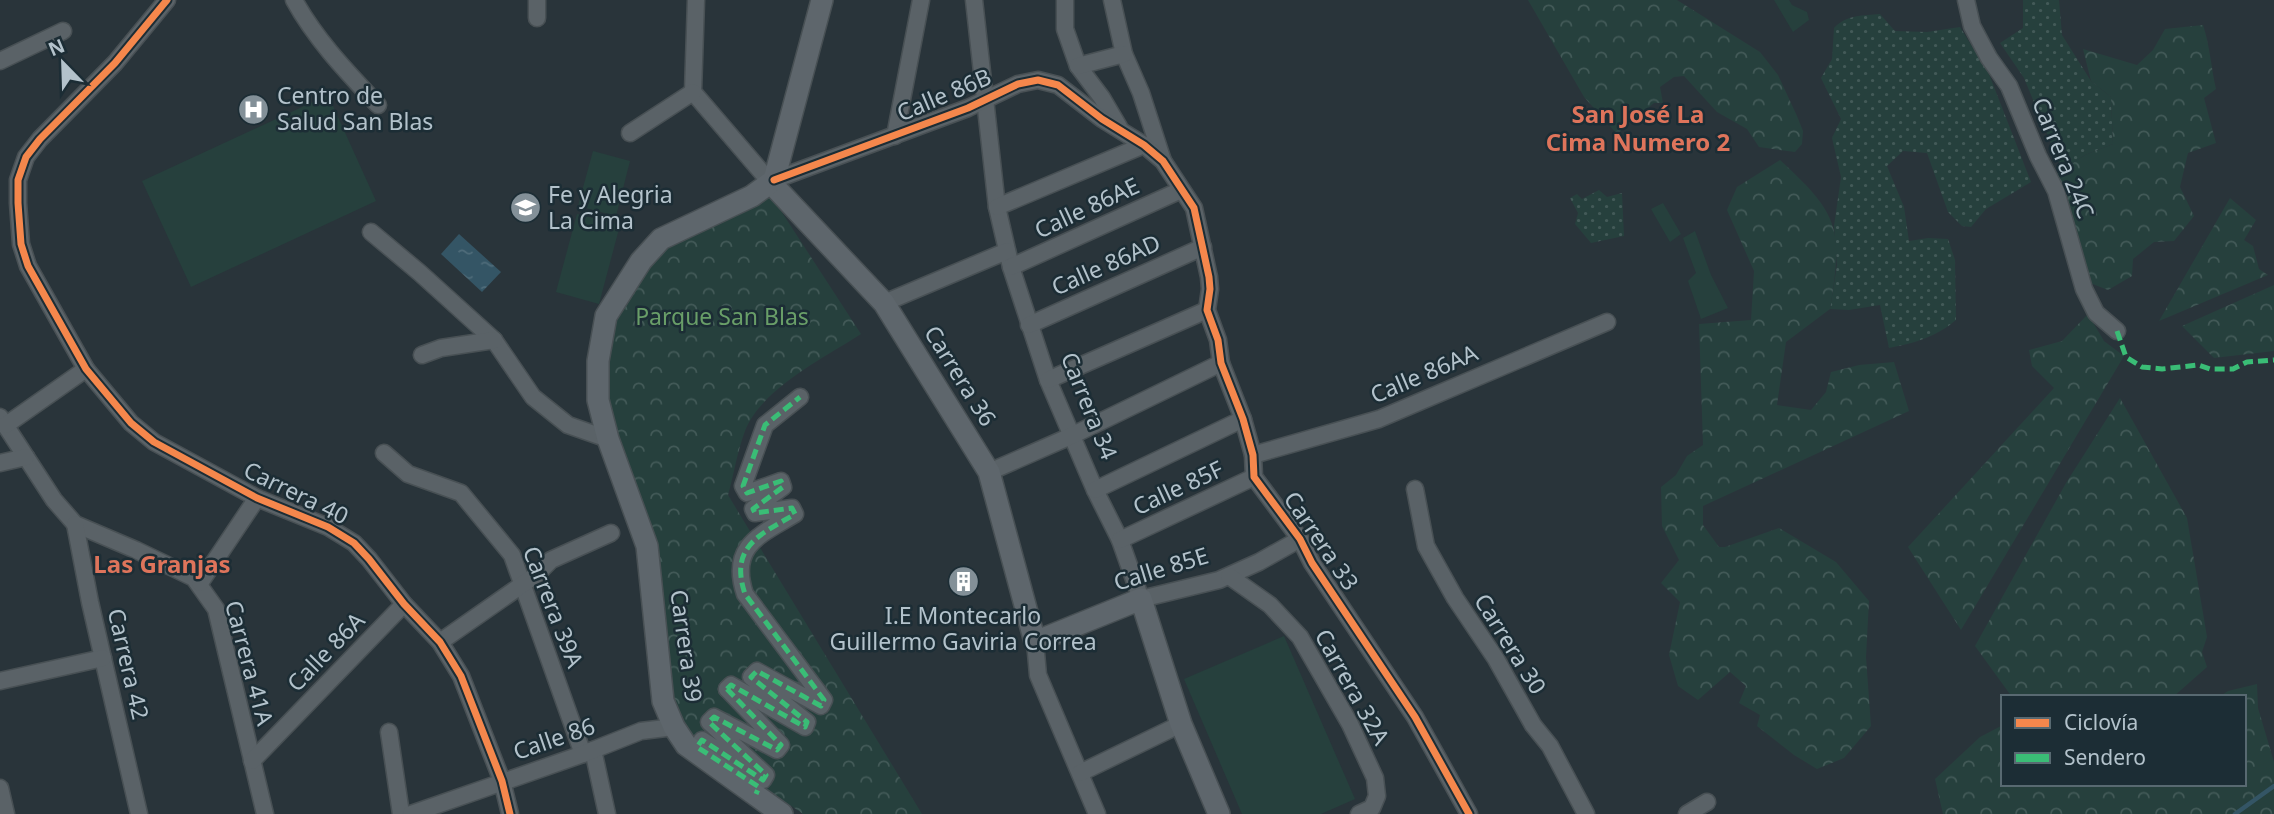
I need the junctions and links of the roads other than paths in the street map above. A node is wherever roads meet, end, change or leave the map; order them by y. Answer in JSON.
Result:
{"nodes":[{"id":1,"x":167,"y":0,"type":"edge"},
{"id":2,"x":294,"y":0,"type":"edge"},
{"id":3,"x":537,"y":0,"type":"edge"},
{"id":4,"x":696,"y":0,"type":"edge"},
{"id":5,"x":822,"y":0,"type":"edge"},
{"id":6,"x":921,"y":0,"type":"edge"},
{"id":7,"x":974,"y":0,"type":"edge"},
{"id":8,"x":1065,"y":0,"type":"edge"},
{"id":9,"x":1112,"y":0,"type":"edge"},
{"id":10,"x":1966,"y":0,"type":"edge"},
{"id":11,"x":537,"y":18,"type":"dead end"},
{"id":12,"x":63,"y":31,"type":"dead end"},
{"id":13,"x":1124,"y":54,"type":"junction"},
{"id":14,"x":0,"y":61,"type":"edge"},
{"id":15,"x":1078,"y":66,"type":"junction"},
{"id":16,"x":693,"y":92,"type":"junction"},
{"id":17,"x":986,"y":100,"type":"junction"},
{"id":18,"x":378,"y":105,"type":"dead end"},
{"id":19,"x":1120,"y":129,"type":"junction"},
{"id":20,"x":630,"y":133,"type":"dead end"},
{"id":21,"x":895,"y":136,"type":"junction"},
{"id":22,"x":1144,"y":145,"type":"junction"},
{"id":23,"x":1163,"y":161,"type":"junction"},
{"id":24,"x":773,"y":182,"type":"junction"},
{"id":25,"x":1181,"y":190,"type":"junction"},
{"id":26,"x":997,"y":207,"type":"junction"},
{"id":27,"x":371,"y":232,"type":"dead end"},
{"id":28,"x":1202,"y":247,"type":"junction"},
{"id":29,"x":1007,"y":251,"type":"junction"},
{"id":30,"x":1011,"y":267,"type":"junction"},
{"id":31,"x":884,"y":303,"type":"junction"},
{"id":32,"x":1207,"y":310,"type":"junction"},
{"id":33,"x":606,"y":316,"type":"joint"},
{"id":34,"x":1607,"y":322,"type":"dead end"},
{"id":35,"x":1029,"y":324,"type":"junction"},
{"id":36,"x":2117,"y":331,"type":"dead end"},
{"id":37,"x":494,"y":340,"type":"junction"},
{"id":38,"x":422,"y":355,"type":"dead end"},
{"id":39,"x":1220,"y":363,"type":"junction"},
{"id":40,"x":86,"y":369,"type":"junction"},
{"id":41,"x":1048,"y":380,"type":"junction"},
{"id":42,"x":800,"y":397,"type":"dead end"},
{"id":43,"x":1244,"y":419,"type":"junction"},
{"id":44,"x":3,"y":421,"type":"edge"},
{"id":45,"x":1071,"y":436,"type":"junction"},
{"id":46,"x":608,"y":439,"type":"junction"},
{"id":47,"x":384,"y":453,"type":"dead end"},
{"id":48,"x":1253,"y":455,"type":"junction"},
{"id":49,"x":26,"y":457,"type":"junction"},
{"id":50,"x":0,"y":463,"type":"edge"},
{"id":51,"x":989,"y":472,"type":"junction"},
{"id":52,"x":1254,"y":477,"type":"junction"},
{"id":53,"x":1415,"y":489,"type":"dead end"},
{"id":54,"x":1095,"y":490,"type":"junction"},
{"id":55,"x":257,"y":498,"type":"junction"},
{"id":56,"x":75,"y":524,"type":"junction"},
{"id":57,"x":611,"y":533,"type":"dead end"},
{"id":58,"x":1300,"y":539,"type":"junction"},
{"id":59,"x":1121,"y":540,"type":"junction"},
{"id":60,"x":1228,"y":576,"type":"junction"},
{"id":61,"x":200,"y":583,"type":"junction"},
{"id":62,"x":523,"y":583,"type":"junction"},
{"id":63,"x":1142,"y":599,"type":"junction"},
{"id":64,"x":404,"y":604,"type":"junction"},
{"id":65,"x":440,"y":642,"type":"junction"},
{"id":66,"x":1035,"y":642,"type":"junction"},
{"id":67,"x":103,"y":658,"type":"junction"},
{"id":68,"x":0,"y":681,"type":"edge"},
{"id":69,"x":1181,"y":724,"type":"junction"},
{"id":70,"x":674,"y":727,"type":"junction"},
{"id":71,"x":389,"y":732,"type":"dead end"},
{"id":72,"x":588,"y":752,"type":"junction"},
{"id":73,"x":252,"y":761,"type":"junction"},
{"id":74,"x":1080,"y":773,"type":"junction"},
{"id":75,"x":502,"y":781,"type":"junction"},
{"id":76,"x":0,"y":788,"type":"edge"},
{"id":77,"x":756,"y":794,"type":"junction"},
{"id":78,"x":1707,"y":802,"type":"dead end"},
{"id":79,"x":1366,"y":811,"type":"edge"},
{"id":80,"x":6,"y":814,"type":"edge"},
{"id":81,"x":139,"y":814,"type":"edge"},
{"id":82,"x":265,"y":814,"type":"edge"},
{"id":83,"x":401,"y":814,"type":"edge"},
{"id":84,"x":411,"y":814,"type":"edge"},
{"id":85,"x":510,"y":814,"type":"edge"},
{"id":86,"x":607,"y":814,"type":"edge"},
{"id":87,"x":782,"y":814,"type":"edge"},
{"id":88,"x":1097,"y":814,"type":"edge"},
{"id":89,"x":1219,"y":814,"type":"edge"},
{"id":90,"x":1469,"y":814,"type":"edge"},
{"id":91,"x":1586,"y":814,"type":"edge"},
{"id":92,"x":1687,"y":814,"type":"edge"}],
"edges":[{"from":1,"to":40,"type":"street","name":"Carrera 40"},
{"from":2,"to":18,"type":"street"},
{"from":3,"to":11,"type":"street"},
{"from":4,"to":16,"type":"street"},
{"from":5,"to":24,"type":"main road"},
{"from":6,"to":21,"type":"street"},
{"from":7,"to":17,"type":"street","name":"Carrera 34"},
{"from":8,"to":15,"type":"street","name":"Carrera 33"},
{"from":9,"to":13,"type":"street"},
{"from":10,"to":36,"type":"street","name":"Carrera 24C"},
{"from":12,"to":14,"type":"street"},
{"from":13,"to":15,"type":"street"},
{"from":13,"to":23,"type":"street"},
{"from":15,"to":19,"type":"street","name":"Carrera 33"},
{"from":16,"to":20,"type":"street"},
{"from":16,"to":24,"type":"street"},
{"from":17,"to":19,"type":"street","name":"Calle 86B"},
{"from":17,"to":21,"type":"street","name":"Calle 86B"},
{"from":17,"to":26,"type":"street","name":"Carrera 34"},
{"from":19,"to":22,"type":"street","name":"Carrera 33"},
{"from":21,"to":24,"type":"street","name":"Calle 86B"},
{"from":22,"to":23,"type":"street","name":"Carrera 33"},
{"from":22,"to":26,"type":"street"},
{"from":23,"to":25,"type":"street","name":"Carrera 33"},
{"from":24,"to":31,"type":"main road","name":"Carrera 36"},
{"from":24,"to":33,"type":"main road","name":"Calle 86B"},
{"from":25,"to":28,"type":"street","name":"Carrera 33"},
{"from":25,"to":30,"type":"street","name":"Calle 86AE"},
{"from":26,"to":29,"type":"street","name":"Carrera 34"},
{"from":27,"to":37,"type":"street"},
{"from":28,"to":32,"type":"street","name":"Carrera 33"},
{"from":28,"to":35,"type":"street","name":"Calle 86AD"},
{"from":29,"to":30,"type":"street","name":"Carrera 34"},
{"from":29,"to":31,"type":"street"},
{"from":30,"to":35,"type":"street","name":"Carrera 34"},
{"from":31,"to":51,"type":"main road","name":"Carrera 36"},
{"from":32,"to":39,"type":"street","name":"Carrera 33"},
{"from":32,"to":41,"type":"street"},
{"from":33,"to":46,"type":"main road","name":"Carrera 39"},
{"from":34,"to":48,"type":"street","name":"Calle 86AA"},
{"from":35,"to":41,"type":"street","name":"Carrera 34"},
{"from":37,"to":38,"type":"street"},
{"from":37,"to":46,"type":"street"},
{"from":39,"to":43,"type":"street","name":"Carrera 33"},
{"from":39,"to":45,"type":"street"},
{"from":40,"to":44,"type":"street"},
{"from":40,"to":55,"type":"street","name":"Carrera 40"},
{"from":41,"to":45,"type":"street","name":"Carrera 34"},
{"from":42,"to":77,"type":"street"},
{"from":43,"to":48,"type":"street","name":"Carrera 33"},
{"from":43,"to":54,"type":"street"},
{"from":44,"to":49,"type":"street","name":"Carrera 41A"},
{"from":45,"to":51,"type":"street"},
{"from":45,"to":54,"type":"street","name":"Carrera 34"},
{"from":46,"to":70,"type":"main road","name":"Carrera 39"},
{"from":47,"to":62,"type":"street","name":"Carrera 39A"},
{"from":48,"to":52,"type":"street","name":"Carrera 33"},
{"from":49,"to":50,"type":"street"},
{"from":49,"to":56,"type":"street","name":"Carrera 41A"},
{"from":51,"to":66,"type":"main road","name":"Carrera 36"},
{"from":52,"to":58,"type":"street","name":"Carrera 33"},
{"from":52,"to":59,"type":"street","name":"Calle 85F"},
{"from":53,"to":91,"type":"street","name":"Carrera 30"},
{"from":54,"to":59,"type":"street","name":"Carrera 34"},
{"from":55,"to":61,"type":"street"},
{"from":55,"to":64,"type":"street","name":"Carrera 40"},
{"from":56,"to":61,"type":"street","name":"Carrera 41A"},
{"from":56,"to":67,"type":"street","name":"Carrera 42"},
{"from":57,"to":62,"type":"street"},
{"from":58,"to":60,"type":"street","name":"Calle 85E"},
{"from":58,"to":90,"type":"street","name":"Carrera 33"},
{"from":59,"to":63,"type":"street","name":"Carrera 34"},
{"from":60,"to":63,"type":"street","name":"Calle 85E"},
{"from":60,"to":79,"type":"street","name":"Carrera 32A"},
{"from":61,"to":73,"type":"street","name":"Carrera 41A"},
{"from":62,"to":65,"type":"street"},
{"from":62,"to":72,"type":"street","name":"Carrera 39A"},
{"from":63,"to":66,"type":"main road","name":"Calle 85E"},
{"from":63,"to":69,"type":"main road","name":"Carrera 34"},
{"from":64,"to":65,"type":"street","name":"Carrera 40"},
{"from":64,"to":73,"type":"street","name":"Calle 86A"},
{"from":65,"to":75,"type":"street","name":"Carrera 40"},
{"from":66,"to":74,"type":"street","name":"Carrera 36"},
{"from":67,"to":68,"type":"street"},
{"from":67,"to":81,"type":"street","name":"Carrera 42"},
{"from":69,"to":74,"type":"street"},
{"from":69,"to":89,"type":"main road","name":"Carrera 34"},
{"from":70,"to":72,"type":"street","name":"Calle 86"},
{"from":70,"to":77,"type":"main road","name":"Carrera 39"},
{"from":71,"to":83,"type":"street"},
{"from":72,"to":75,"type":"street","name":"Calle 86"},
{"from":72,"to":86,"type":"street","name":"Carrera 39A"},
{"from":73,"to":82,"type":"street","name":"Carrera 41A"},
{"from":74,"to":88,"type":"street","name":"Carrera 36"},
{"from":75,"to":84,"type":"street","name":"Calle 86"},
{"from":75,"to":85,"type":"street","name":"Carrera 40"},
{"from":76,"to":80,"type":"street"},
{"from":77,"to":87,"type":"main road","name":"Carrera 39"},
{"from":78,"to":92,"type":"street"}]}
